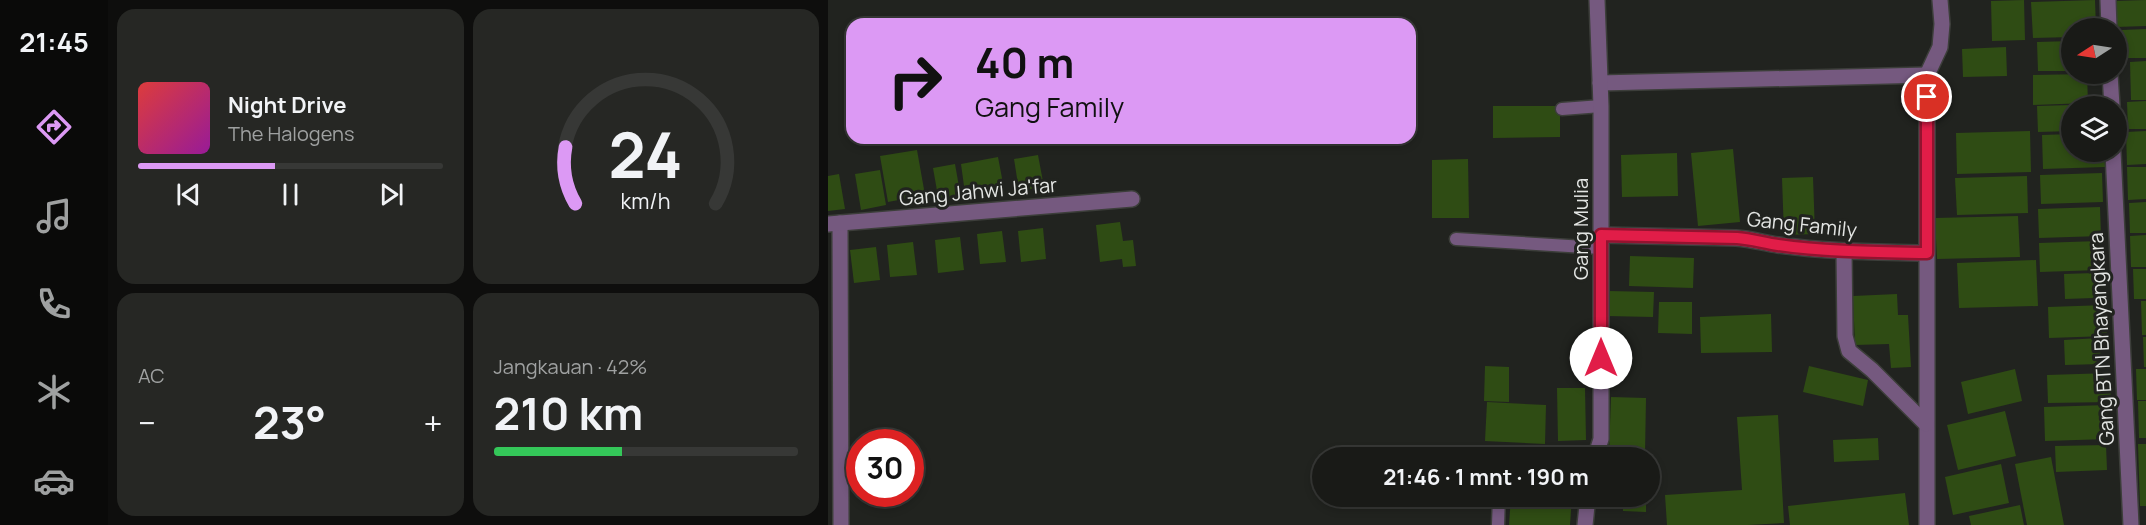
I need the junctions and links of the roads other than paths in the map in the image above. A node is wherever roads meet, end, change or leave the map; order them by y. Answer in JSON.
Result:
{"nodes":[{"id":1,"x":1597,"y":0,"type":"edge"},
{"id":2,"x":1940,"y":0,"type":"edge"},
{"id":3,"x":2108,"y":0,"type":"edge"},
{"id":4,"x":2109,"y":18,"type":"edge"},
{"id":5,"x":1927,"y":75,"type":"junction"},
{"id":6,"x":1599,"y":83,"type":"junction"},
{"id":7,"x":1601,"y":106,"type":"junction"},
{"id":8,"x":1563,"y":109,"type":"dead end"},
{"id":9,"x":2113,"y":162,"type":"edge"},
{"id":10,"x":1132,"y":200,"type":"dead end"},
{"id":11,"x":834,"y":224,"type":"edge"},
{"id":12,"x":1456,"y":239,"type":"dead end"},
{"id":13,"x":1601,"y":242,"type":"junction"},
{"id":14,"x":1844,"y":251,"type":"junction"},
{"id":15,"x":1927,"y":253,"type":"junction"},
{"id":16,"x":1926,"y":423,"type":"junction"},
{"id":17,"x":1598,"y":447,"type":"edge"},
{"id":18,"x":1499,"y":507,"type":"edge"},
{"id":19,"x":1587,"y":507,"type":"edge"},
{"id":20,"x":841,"y":525,"type":"edge"},
{"id":21,"x":1498,"y":525,"type":"edge"},
{"id":22,"x":1585,"y":525,"type":"edge"},
{"id":23,"x":1927,"y":525,"type":"edge"},
{"id":24,"x":2131,"y":525,"type":"edge"}],
"edges":[{"from":1,"to":6,"type":"street","name":"Gang Mulia"},
{"from":2,"to":5,"type":"street"},
{"from":3,"to":4,"type":"street"},
{"from":5,"to":6,"type":"street"},
{"from":5,"to":15,"type":"street"},
{"from":6,"to":7,"type":"street","name":"Gang Mulia"},
{"from":7,"to":8,"type":"lane"},
{"from":7,"to":13,"type":"street","name":"Gang Mulia"},
{"from":9,"to":24,"type":"street","name":"Gang BTN Bhayangkara"},
{"from":10,"to":11,"type":"street","name":"Gang Jahwi Ja'far"},
{"from":11,"to":20,"type":"street"},
{"from":12,"to":13,"type":"lane"},
{"from":13,"to":14,"type":"street","name":"Gang Family"},
{"from":13,"to":17,"type":"street","name":"Gang Mulia"},
{"from":14,"to":15,"type":"street","name":"Gang Family"},
{"from":14,"to":16,"type":"street"},
{"from":15,"to":16,"type":"street"},
{"from":16,"to":23,"type":"street"},
{"from":18,"to":21,"type":"lane"},
{"from":19,"to":22,"type":"street"}]}
